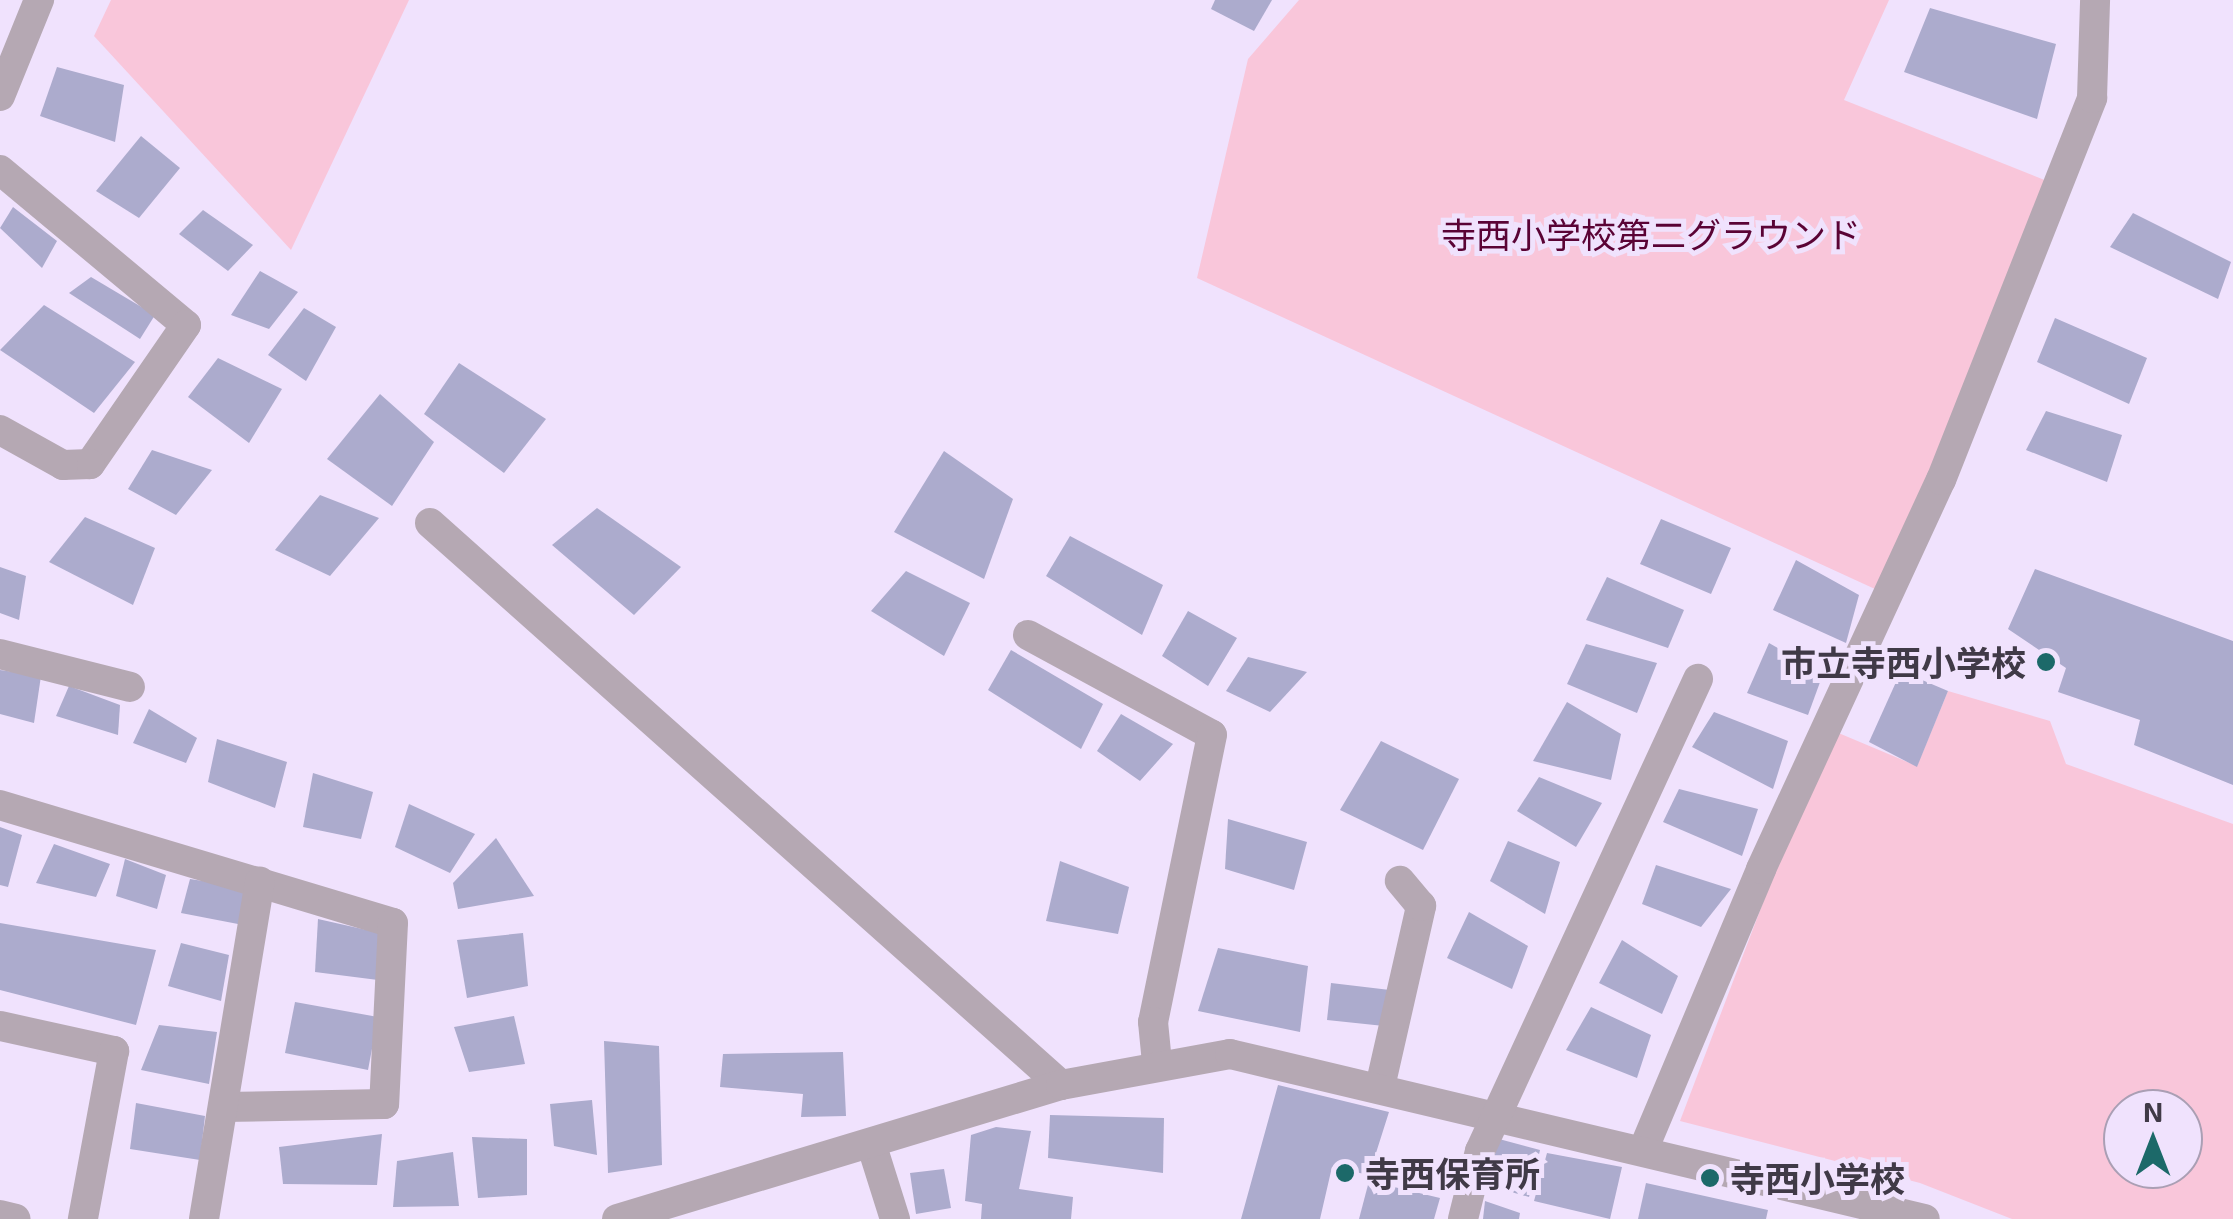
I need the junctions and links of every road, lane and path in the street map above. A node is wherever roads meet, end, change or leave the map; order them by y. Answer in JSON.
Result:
{"nodes":[{"id":1,"x":39,"y":0,"type":"edge"},
{"id":2,"x":2095,"y":0,"type":"edge"},
{"id":3,"x":0,"y":96,"type":"edge"},
{"id":4,"x":0,"y":170,"type":"edge"},
{"id":5,"x":0,"y":430,"type":"edge"},
{"id":6,"x":430,"y":523,"type":"dead end"},
{"id":7,"x":1028,"y":634,"type":"dead end"},
{"id":8,"x":0,"y":654,"type":"edge"},
{"id":9,"x":1698,"y":679,"type":"dead end"},
{"id":10,"x":130,"y":688,"type":"dead end"},
{"id":11,"x":0,"y":804,"type":"edge"},
{"id":12,"x":1400,"y":881,"type":"dead end"},
{"id":13,"x":260,"y":882,"type":"junction"},
{"id":14,"x":0,"y":1026,"type":"edge"},
{"id":15,"x":1157,"y":1062,"type":"junction"},
{"id":16,"x":1061,"y":1085,"type":"junction"},
{"id":17,"x":1380,"y":1087,"type":"junction"},
{"id":18,"x":223,"y":1107,"type":"junction"},
{"id":19,"x":1500,"y":1116,"type":"junction"},
{"id":20,"x":871,"y":1142,"type":"junction"},
{"id":21,"x":1644,"y":1148,"type":"junction"},
{"id":22,"x":0,"y":1215,"type":"edge"},
{"id":23,"x":16,"y":1219,"type":"edge"},
{"id":24,"x":83,"y":1219,"type":"edge"},
{"id":25,"x":204,"y":1219,"type":"edge"},
{"id":26,"x":617,"y":1219,"type":"edge"},
{"id":27,"x":895,"y":1219,"type":"edge"},
{"id":28,"x":1463,"y":1219,"type":"edge"},
{"id":29,"x":1925,"y":1219,"type":"edge"}],
"edges":[{"from":1,"to":3,"type":"street"},
{"from":2,"to":21,"type":"street"},
{"from":4,"to":5,"type":"street"},
{"from":6,"to":16,"type":"street"},
{"from":7,"to":15,"type":"street"},
{"from":8,"to":10,"type":"street"},
{"from":9,"to":19,"type":"street"},
{"from":11,"to":13,"type":"street"},
{"from":12,"to":17,"type":"street"},
{"from":13,"to":18,"type":"street"},
{"from":13,"to":18,"type":"street"},
{"from":14,"to":24,"type":"street"},
{"from":15,"to":16,"type":"street"},
{"from":15,"to":17,"type":"street"},
{"from":16,"to":20,"type":"street"},
{"from":17,"to":19,"type":"street"},
{"from":18,"to":25,"type":"street"},
{"from":19,"to":21,"type":"street"},
{"from":19,"to":28,"type":"street"},
{"from":20,"to":26,"type":"street"},
{"from":20,"to":27,"type":"street"},
{"from":21,"to":29,"type":"street"},
{"from":22,"to":23,"type":"street"}]}
